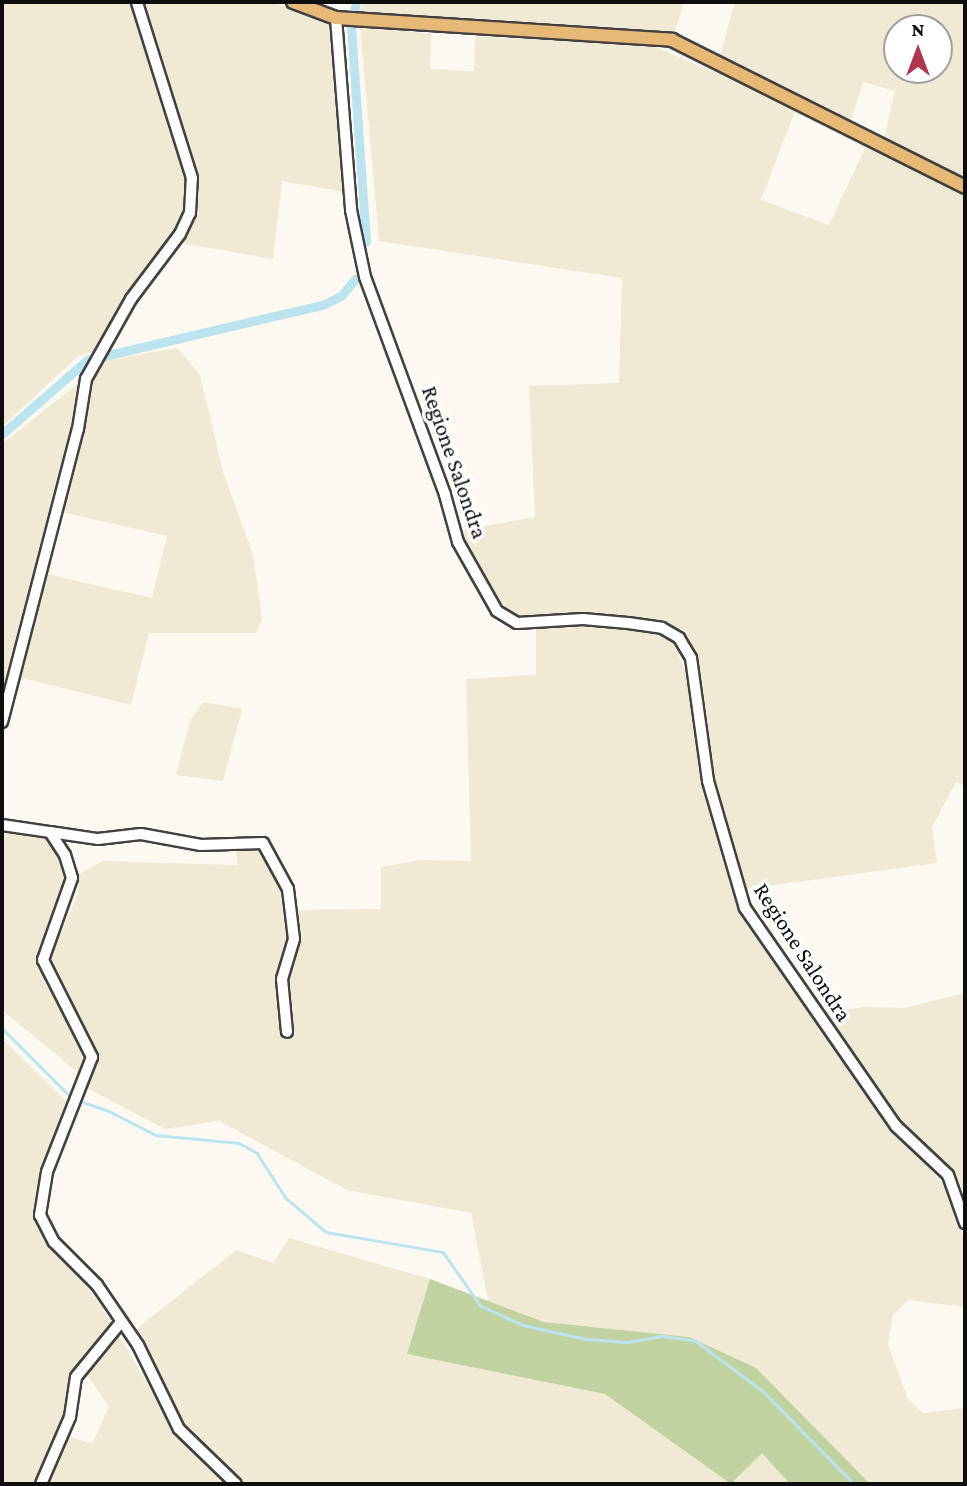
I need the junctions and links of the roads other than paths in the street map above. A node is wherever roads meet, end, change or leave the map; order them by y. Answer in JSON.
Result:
{"nodes":[{"id":1,"x":137,"y":2,"type":"edge"},
{"id":2,"x":293,"y":2,"type":"edge"},
{"id":3,"x":347,"y":19,"type":"junction"},
{"id":4,"x":965,"y":187,"type":"edge"},
{"id":5,"x":2,"y":722,"type":"edge"},
{"id":6,"x":2,"y":825,"type":"edge"},
{"id":7,"x":50,"y":832,"type":"junction"},
{"id":8,"x":287,"y":1032,"type":"dead end"},
{"id":9,"x":965,"y":1223,"type":"edge"},
{"id":10,"x":121,"y":1322,"type":"junction"},
{"id":11,"x":41,"y":1484,"type":"edge"},
{"id":12,"x":236,"y":1484,"type":"edge"}],
"edges":[{"from":1,"to":5,"type":"street"},
{"from":2,"to":3,"type":"main road"},
{"from":3,"to":4,"type":"main road"},
{"from":3,"to":9,"type":"street","name":"Regione Salondra"},
{"from":6,"to":7,"type":"street"},
{"from":7,"to":8,"type":"street"},
{"from":7,"to":10,"type":"street"},
{"from":10,"to":11,"type":"street"},
{"from":10,"to":12,"type":"street"}]}
